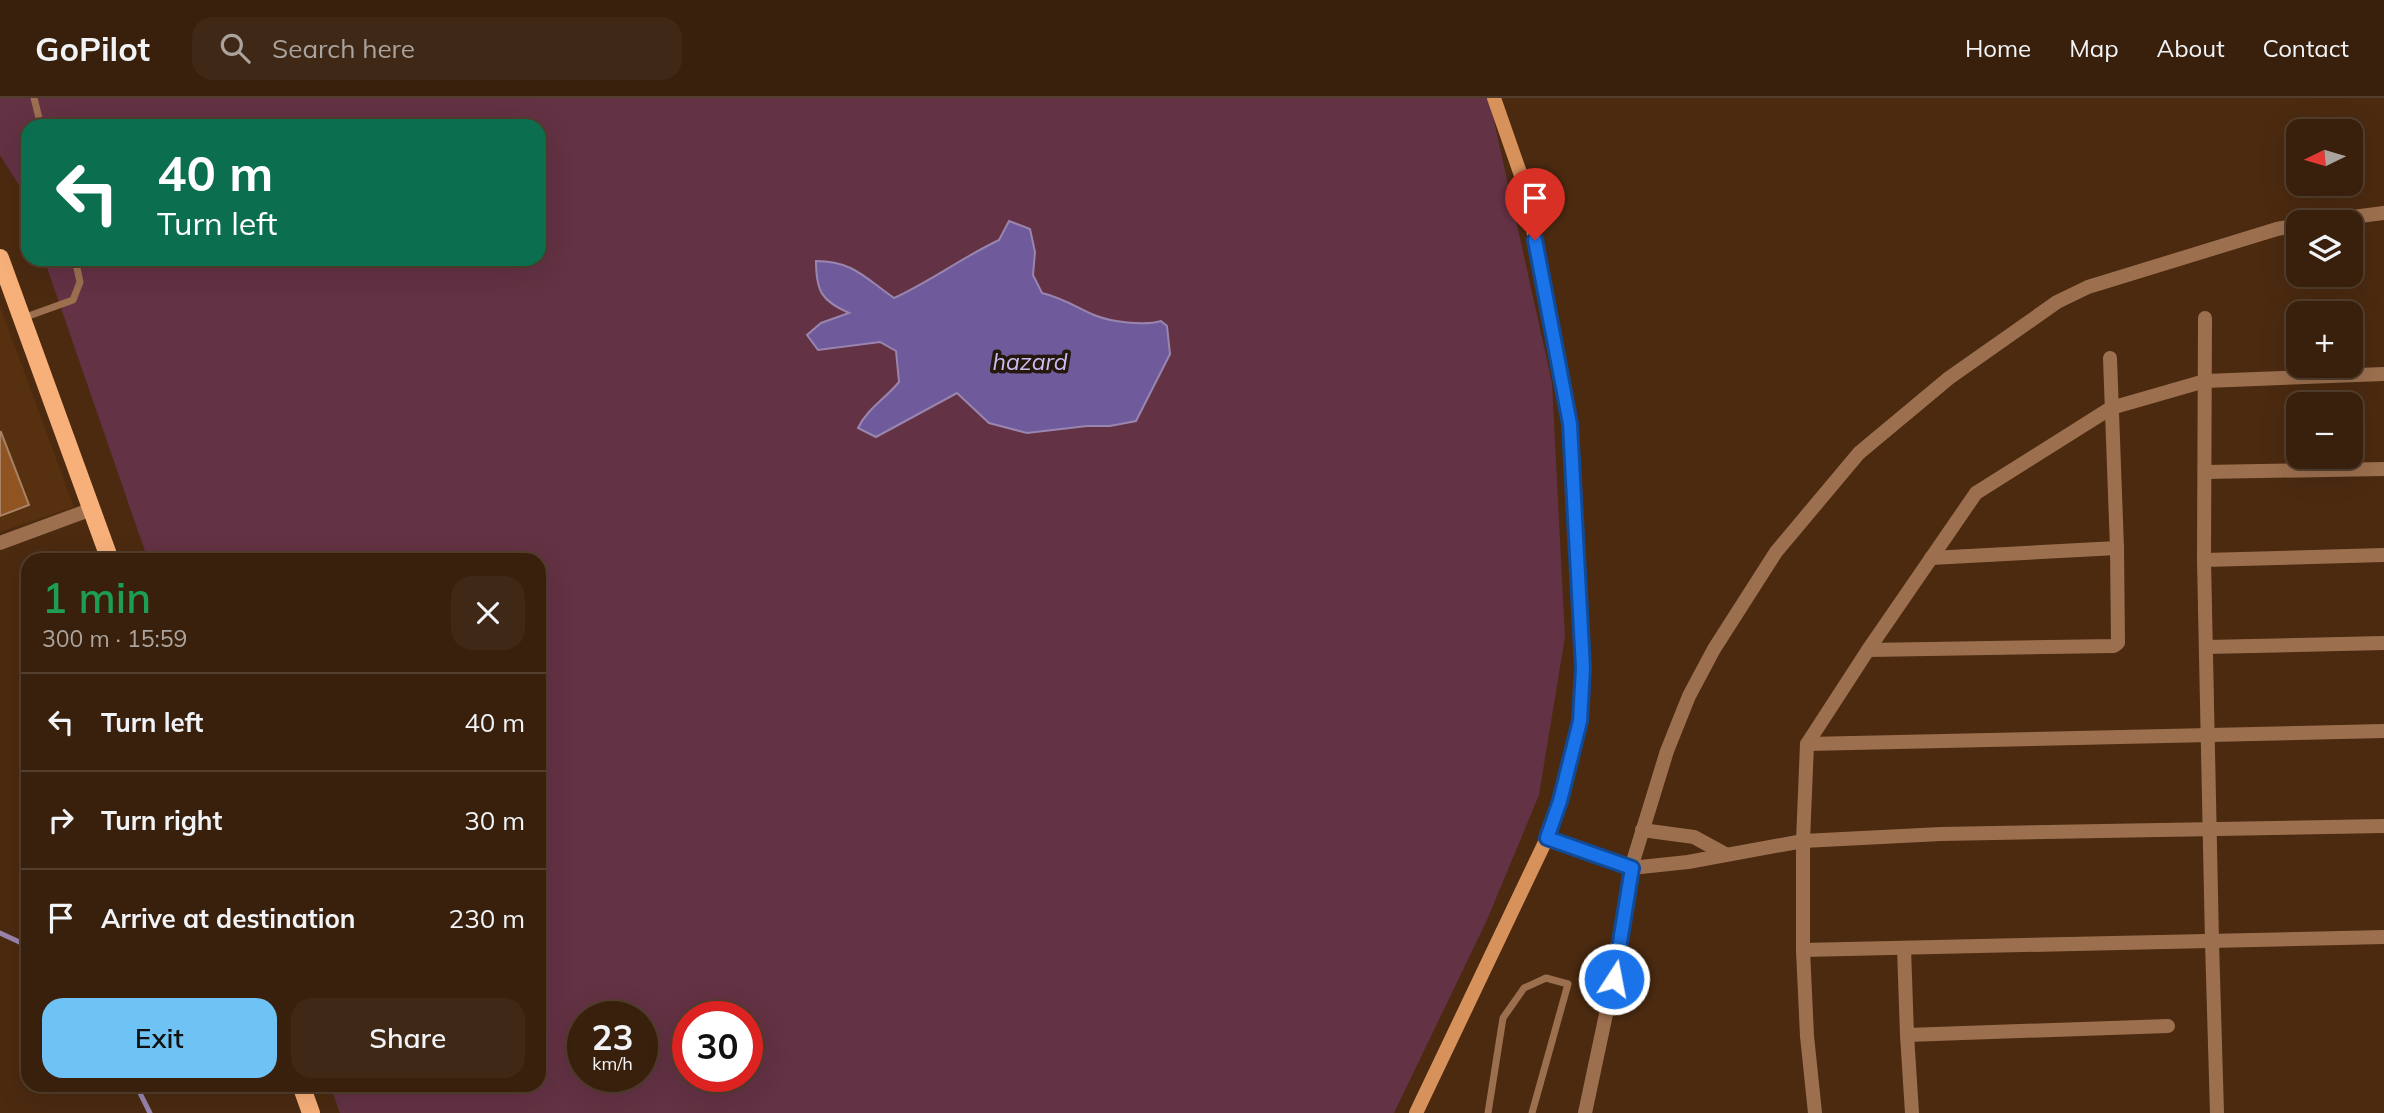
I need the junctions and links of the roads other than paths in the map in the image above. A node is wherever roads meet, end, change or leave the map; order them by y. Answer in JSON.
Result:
{"nodes":[{"id":1,"x":34,"y":98,"type":"edge"},
{"id":2,"x":1494,"y":98,"type":"edge"},
{"id":3,"x":39,"y":119,"type":"edge"},
{"id":4,"x":2384,"y":213,"type":"edge"},
{"id":5,"x":2363,"y":216,"type":"edge"},
{"id":6,"x":2286,"y":227,"type":"edge"},
{"id":7,"x":0,"y":258,"type":"edge"},
{"id":8,"x":77,"y":266,"type":"edge"},
{"id":9,"x":22,"y":318,"type":"junction"},
{"id":10,"x":2205,"y":318,"type":"dead end"},
{"id":11,"x":2110,"y":358,"type":"dead end"},
{"id":12,"x":2384,"y":374,"type":"edge"},
{"id":13,"x":2205,"y":381,"type":"junction"},
{"id":14,"x":2111,"y":408,"type":"junction"},
{"id":15,"x":2384,"y":469,"type":"edge"},
{"id":16,"x":2205,"y":472,"type":"junction"},
{"id":17,"x":92,"y":509,"type":"junction"},
{"id":18,"x":0,"y":543,"type":"edge"},
{"id":19,"x":2117,"y":548,"type":"junction"},
{"id":20,"x":108,"y":553,"type":"edge"},
{"id":21,"x":2384,"y":555,"type":"edge"},
{"id":22,"x":1931,"y":558,"type":"junction"},
{"id":23,"x":2204,"y":560,"type":"junction"},
{"id":24,"x":2384,"y":643,"type":"edge"},
{"id":25,"x":2206,"y":647,"type":"junction"},
{"id":26,"x":1868,"y":650,"type":"junction"},
{"id":27,"x":2384,"y":731,"type":"edge"},
{"id":28,"x":2209,"y":735,"type":"junction"},
{"id":29,"x":1807,"y":744,"type":"junction"},
{"id":30,"x":2384,"y":827,"type":"edge"},
{"id":31,"x":1643,"y":830,"type":"junction"},
{"id":32,"x":2211,"y":830,"type":"junction"},
{"id":33,"x":1547,"y":838,"type":"junction"},
{"id":34,"x":1803,"y":841,"type":"junction"},
{"id":35,"x":1725,"y":854,"type":"junction"},
{"id":36,"x":1632,"y":868,"type":"junction"},
{"id":37,"x":2384,"y":937,"type":"edge"},
{"id":38,"x":2212,"y":942,"type":"junction"},
{"id":39,"x":1904,"y":948,"type":"junction"},
{"id":40,"x":1803,"y":950,"type":"junction"},
{"id":41,"x":2168,"y":1026,"type":"dead end"},
{"id":42,"x":1907,"y":1035,"type":"junction"},
{"id":43,"x":304,"y":1092,"type":"edge"},
{"id":44,"x":311,"y":1113,"type":"edge"},
{"id":45,"x":1416,"y":1113,"type":"edge"},
{"id":46,"x":1488,"y":1113,"type":"edge"},
{"id":47,"x":1532,"y":1113,"type":"edge"},
{"id":48,"x":1585,"y":1113,"type":"edge"},
{"id":49,"x":1815,"y":1113,"type":"edge"},
{"id":50,"x":1912,"y":1113,"type":"edge"},
{"id":51,"x":2217,"y":1113,"type":"edge"}],
"edges":[{"from":1,"to":3,"type":"lane"},
{"from":2,"to":33,"type":"street"},
{"from":4,"to":5,"type":"street"},
{"from":6,"to":31,"type":"street"},
{"from":7,"to":9,"type":"main road"},
{"from":8,"to":9,"type":"lane"},
{"from":9,"to":17,"type":"main road"},
{"from":10,"to":13,"type":"street"},
{"from":11,"to":14,"type":"street"},
{"from":12,"to":13,"type":"street"},
{"from":13,"to":14,"type":"street"},
{"from":13,"to":16,"type":"street"},
{"from":14,"to":19,"type":"street"},
{"from":14,"to":22,"type":"street"},
{"from":15,"to":16,"type":"street"},
{"from":16,"to":23,"type":"street"},
{"from":17,"to":18,"type":"street"},
{"from":17,"to":20,"type":"main road"},
{"from":19,"to":22,"type":"street"},
{"from":19,"to":26,"type":"street"},
{"from":21,"to":23,"type":"street"},
{"from":22,"to":26,"type":"street"},
{"from":23,"to":25,"type":"street"},
{"from":24,"to":25,"type":"street"},
{"from":25,"to":28,"type":"street"},
{"from":26,"to":29,"type":"street"},
{"from":27,"to":28,"type":"street"},
{"from":28,"to":29,"type":"street"},
{"from":28,"to":32,"type":"street"},
{"from":29,"to":34,"type":"street"},
{"from":30,"to":32,"type":"street"},
{"from":31,"to":35,"type":"street"},
{"from":31,"to":36,"type":"street"},
{"from":32,"to":34,"type":"street"},
{"from":32,"to":38,"type":"street"},
{"from":33,"to":36,"type":"street"},
{"from":33,"to":45,"type":"street"},
{"from":34,"to":35,"type":"street"},
{"from":34,"to":40,"type":"street"},
{"from":35,"to":36,"type":"street"},
{"from":36,"to":48,"type":"street"},
{"from":37,"to":38,"type":"street"},
{"from":38,"to":39,"type":"street"},
{"from":38,"to":51,"type":"street"},
{"from":39,"to":40,"type":"street"},
{"from":39,"to":42,"type":"street"},
{"from":40,"to":49,"type":"street"},
{"from":41,"to":42,"type":"street"},
{"from":42,"to":50,"type":"street"},
{"from":43,"to":44,"type":"main road"},
{"from":46,"to":47,"type":"lane"}]}
